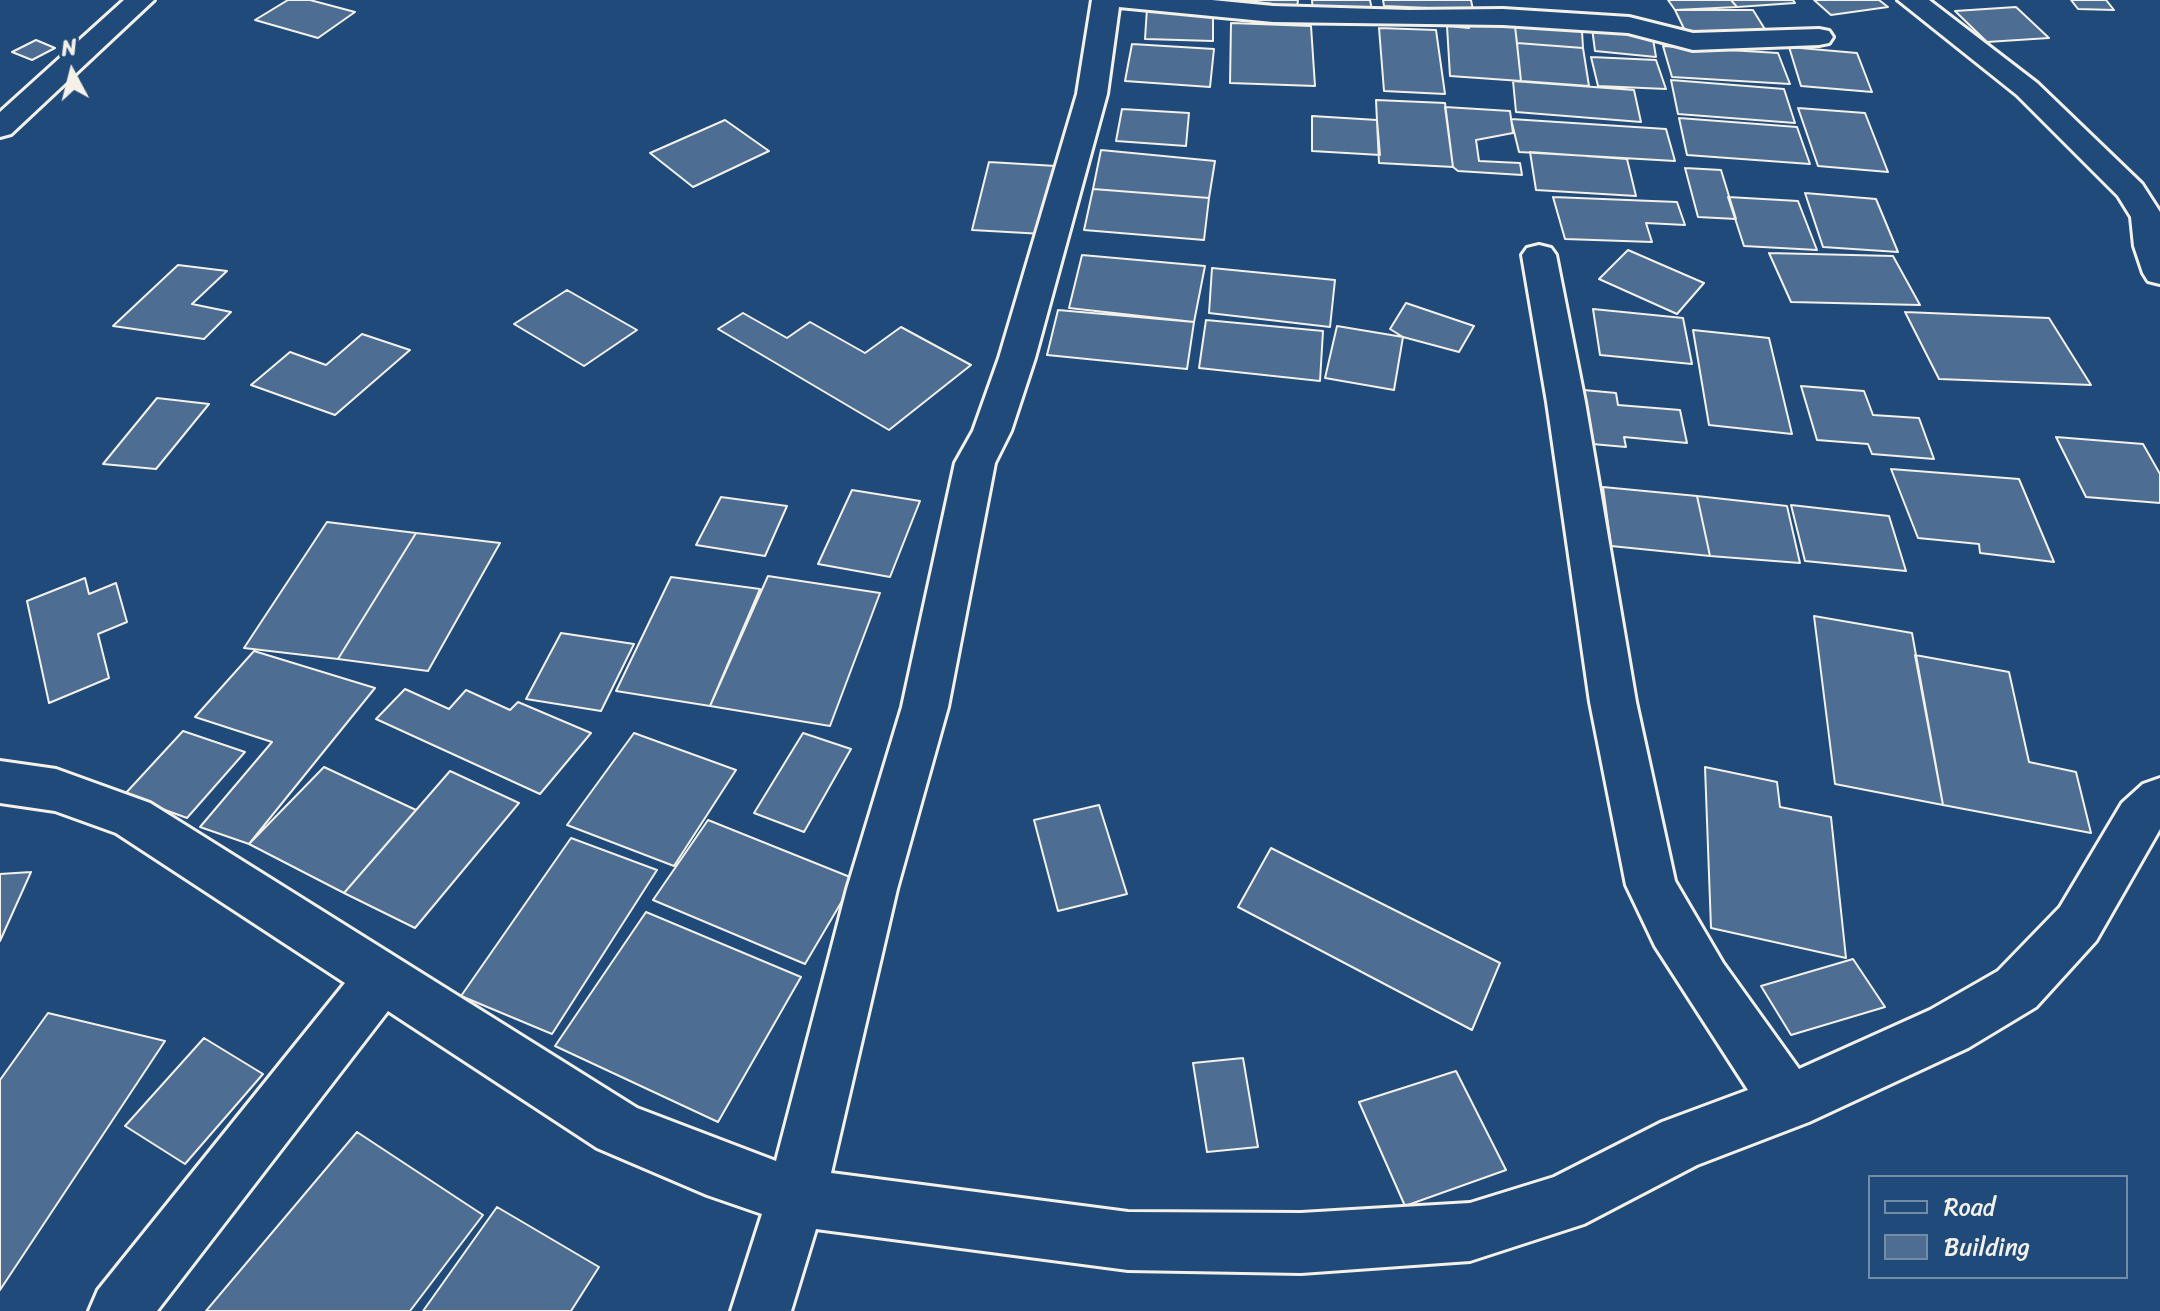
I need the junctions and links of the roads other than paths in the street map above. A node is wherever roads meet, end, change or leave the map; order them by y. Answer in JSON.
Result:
{"nodes":[{"id":1,"x":140,"y":0,"type":"edge"},
{"id":2,"x":1106,"y":0,"type":"edge"},
{"id":3,"x":1125,"y":0,"type":"edge"},
{"id":4,"x":1912,"y":0,"type":"edge"},
{"id":5,"x":1819,"y":37,"type":"dead end"},
{"id":6,"x":0,"y":128,"type":"edge"},
{"id":7,"x":1539,"y":255,"type":"dead end"},
{"id":8,"x":2160,"y":273,"type":"edge"},
{"id":9,"x":0,"y":782,"type":"edge"},
{"id":10,"x":2160,"y":799,"type":"edge"},
{"id":11,"x":383,"y":976,"type":"junction"},
{"id":12,"x":1789,"y":1102,"type":"junction"},
{"id":13,"x":796,"y":1197,"type":"junction"},
{"id":14,"x":119,"y":1311,"type":"edge"},
{"id":15,"x":761,"y":1311,"type":"edge"}],
"edges":[{"from":1,"to":6,"type":"street"},
{"from":2,"to":13,"type":"street"},
{"from":3,"to":5,"type":"street"},
{"from":4,"to":8,"type":"street"},
{"from":7,"to":12,"type":"street"},
{"from":9,"to":11,"type":"street"},
{"from":10,"to":12,"type":"street"},
{"from":11,"to":13,"type":"street"},
{"from":11,"to":14,"type":"street"},
{"from":12,"to":13,"type":"street"},
{"from":13,"to":15,"type":"street"}]}
